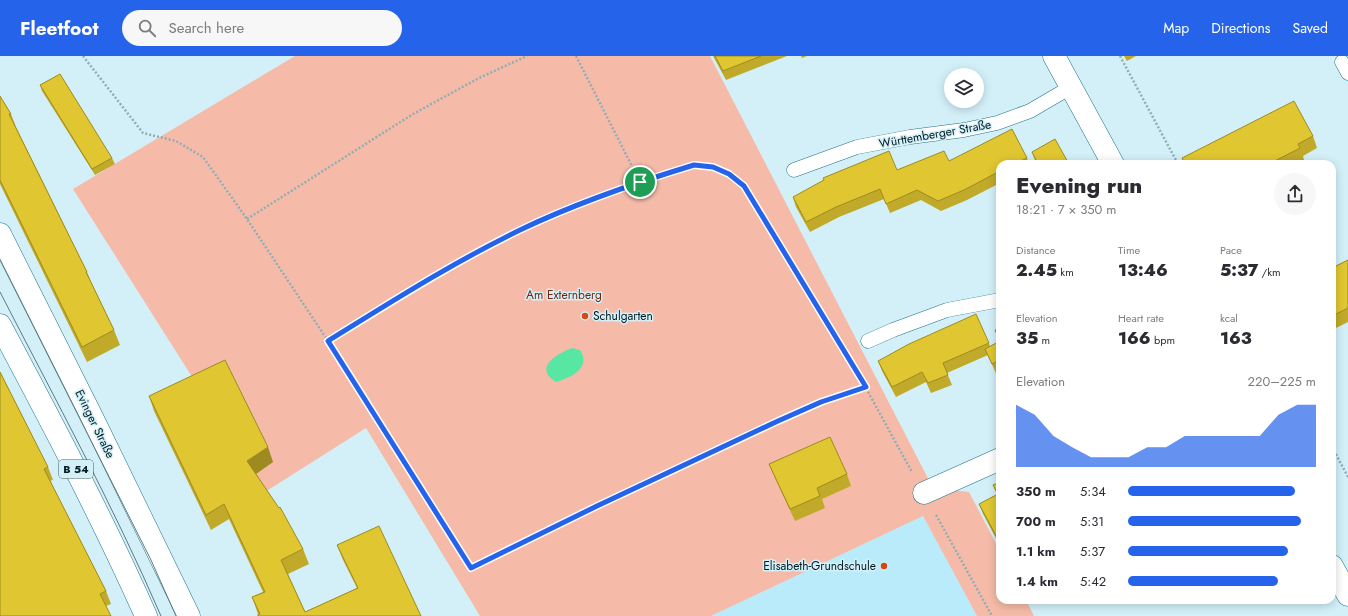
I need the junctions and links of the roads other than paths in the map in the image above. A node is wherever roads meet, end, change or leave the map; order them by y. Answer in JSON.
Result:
{"nodes":[{"id":1,"x":1054,"y":56,"type":"edge"},
{"id":2,"x":1071,"y":87,"type":"junction"},
{"id":3,"x":1111,"y":160,"type":"edge"},
{"id":4,"x":794,"y":170,"type":"dead end"},
{"id":5,"x":0,"y":234,"type":"edge"},
{"id":6,"x":996,"y":301,"type":"edge"},
{"id":7,"x":0,"y":325,"type":"edge"},
{"id":8,"x":868,"y":341,"type":"dead end"},
{"id":9,"x":996,"y":461,"type":"edge"},
{"id":10,"x":924,"y":493,"type":"road end"},
{"id":11,"x":1336,"y":574,"type":"edge"},
{"id":12,"x":1348,"y":596,"type":"edge"},
{"id":13,"x":146,"y":616,"type":"edge"},
{"id":14,"x":189,"y":616,"type":"edge"}],
"edges":[{"from":1,"to":2,"type":"main road"},
{"from":2,"to":3,"type":"main road"},
{"from":2,"to":4,"type":"lane","name":"Württemberger Straße"},
{"from":5,"to":14,"type":"main road","name":"Evinger Straße","number":"B 54"},
{"from":6,"to":8,"type":"lane"},
{"from":7,"to":13,"type":"main road","number":"B 54"},
{"from":9,"to":10,"type":"main road"},
{"from":11,"to":12,"type":"main road"}]}
